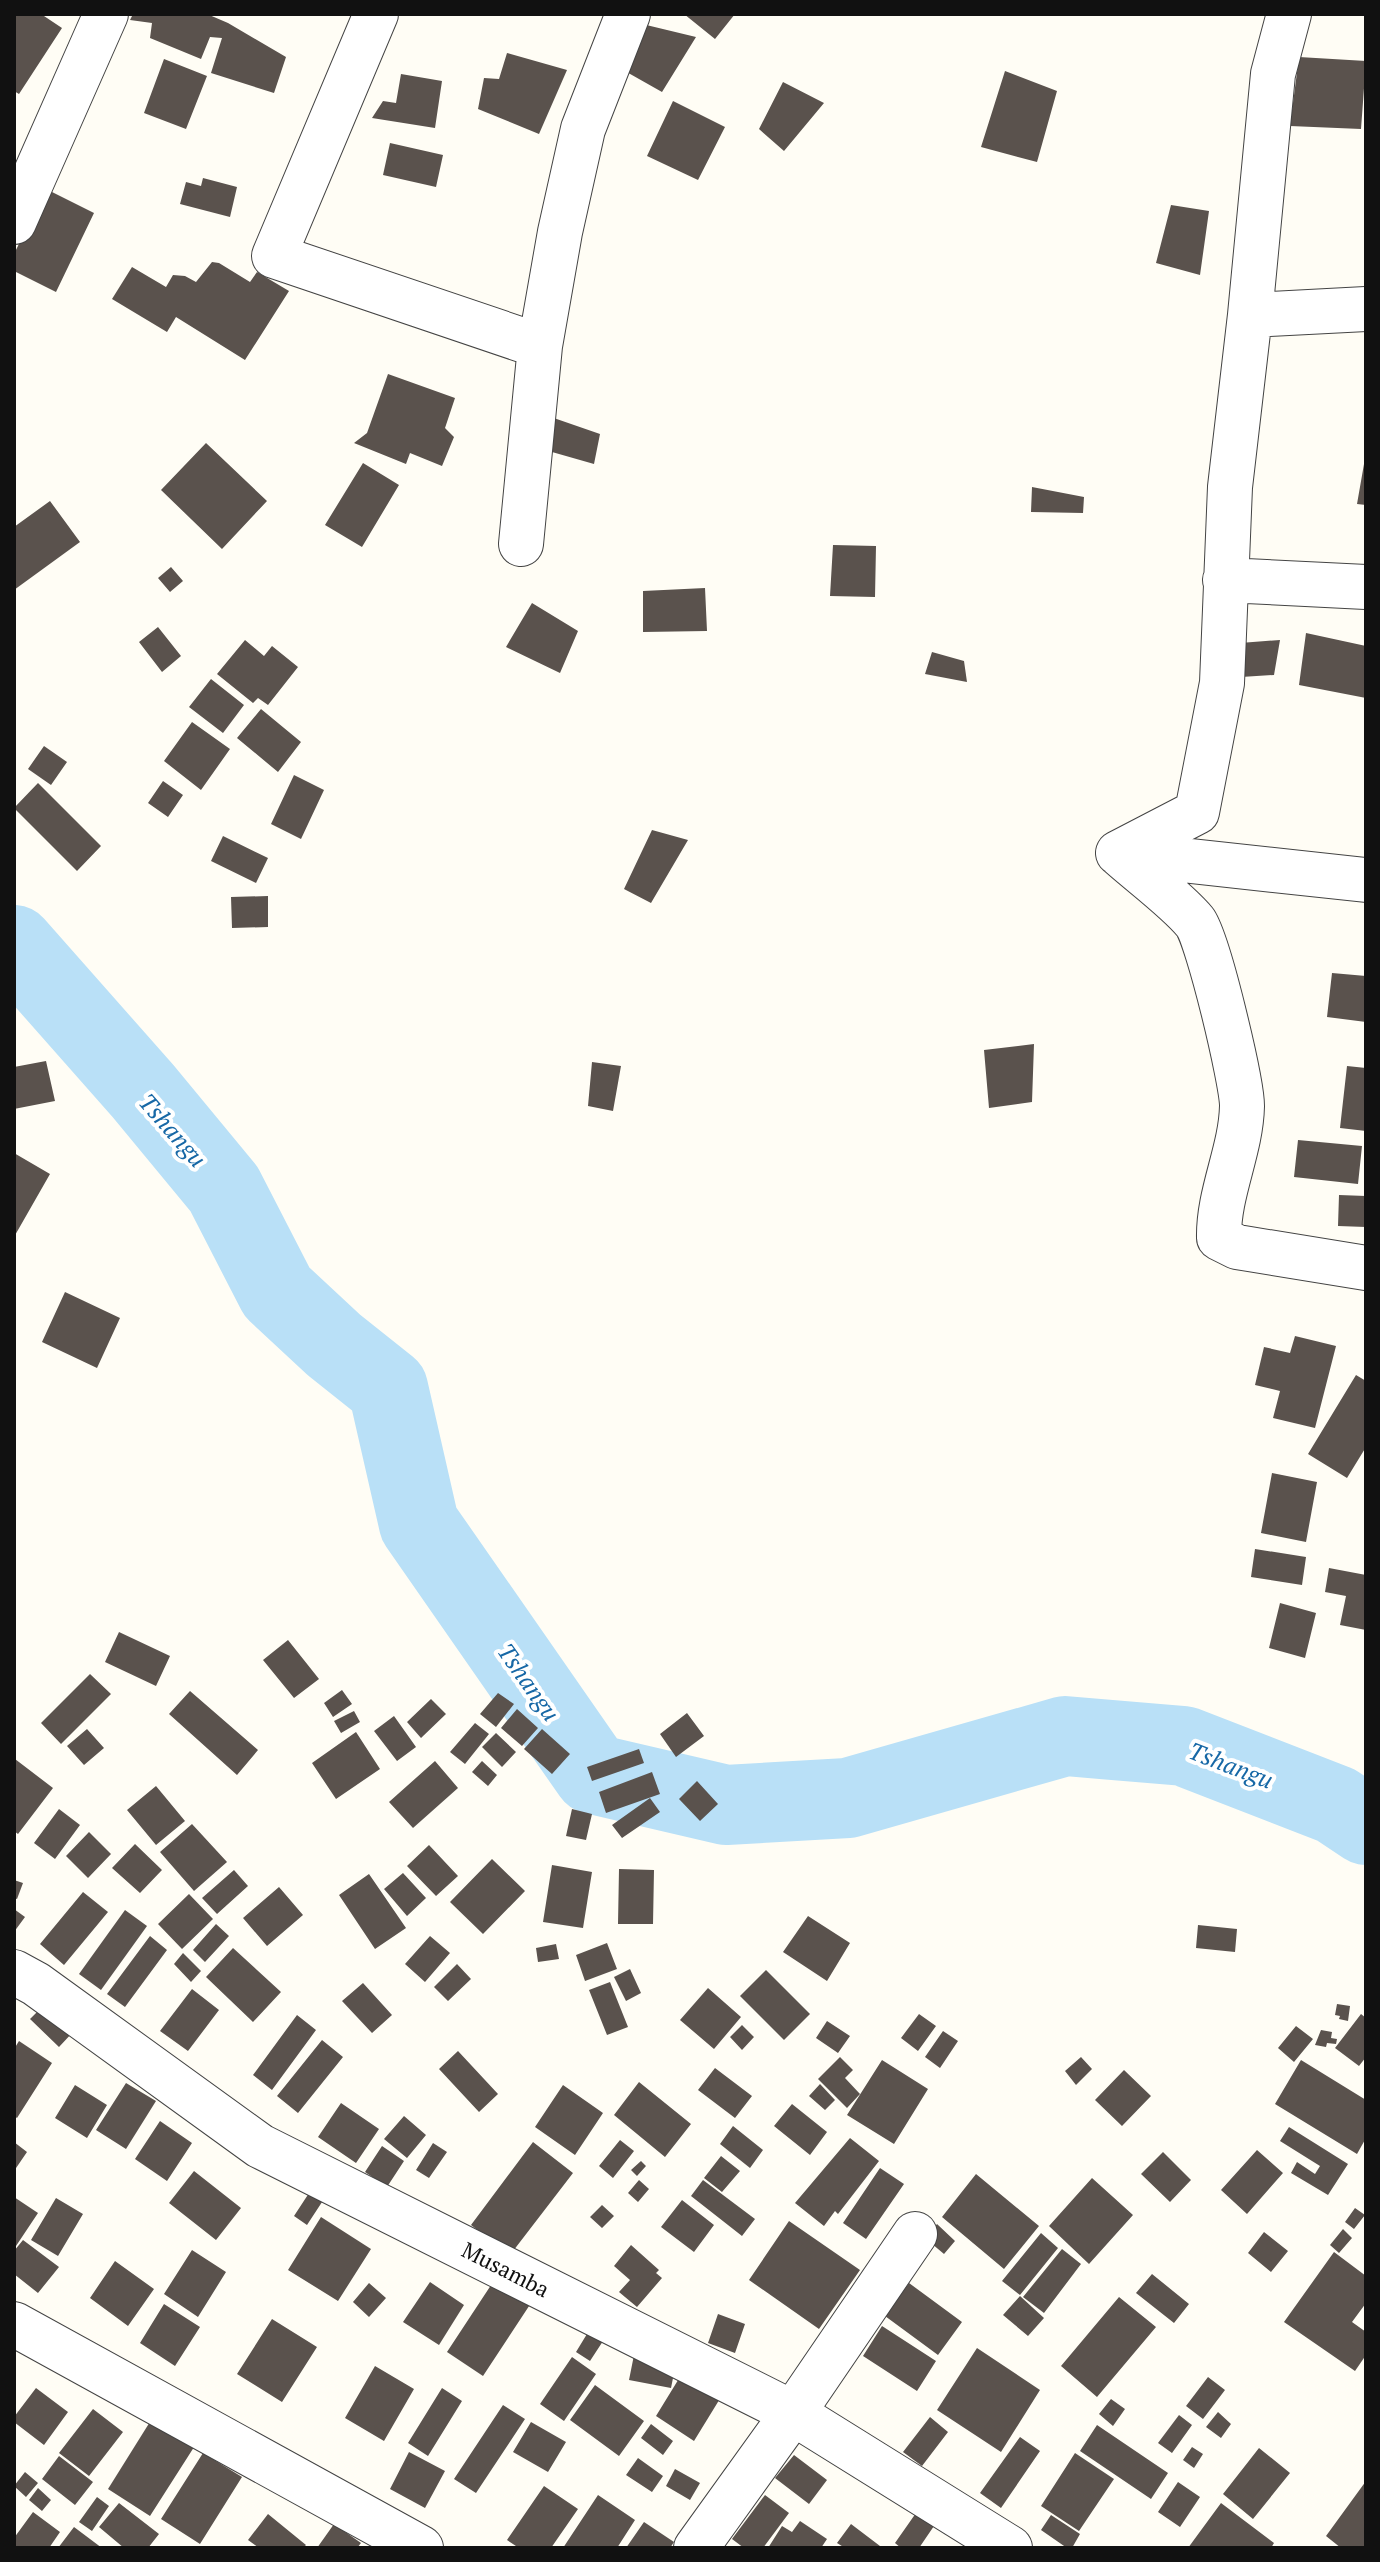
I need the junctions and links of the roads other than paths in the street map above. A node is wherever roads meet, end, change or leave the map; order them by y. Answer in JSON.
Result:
{"nodes":[{"id":1,"x":106,"y":14,"type":"edge"},
{"id":2,"x":376,"y":14,"type":"edge"},
{"id":3,"x":628,"y":14,"type":"edge"},
{"id":4,"x":1289,"y":14,"type":"edge"},
{"id":5,"x":14,"y":222,"type":"edge"},
{"id":6,"x":1366,"y":309,"type":"edge"},
{"id":7,"x":1250,"y":315,"type":"junction"},
{"id":8,"x":540,"y":346,"type":"junction"},
{"id":9,"x":521,"y":544,"type":"dead end"},
{"id":10,"x":1225,"y":580,"type":"junction"},
{"id":11,"x":1366,"y":587,"type":"edge"},
{"id":12,"x":1118,"y":853,"type":"junction"},
{"id":13,"x":1366,"y":880,"type":"edge"},
{"id":14,"x":1366,"y":1268,"type":"edge"},
{"id":15,"x":14,"y":1972,"type":"edge"},
{"id":16,"x":915,"y":2234,"type":"dead end"},
{"id":17,"x":14,"y":2324,"type":"edge"},
{"id":18,"x":793,"y":2413,"type":"junction"},
{"id":19,"x":421,"y":2548,"type":"edge"},
{"id":20,"x":696,"y":2548,"type":"edge"},
{"id":21,"x":1010,"y":2548,"type":"edge"}],
"edges":[{"from":1,"to":5,"type":"street"},
{"from":2,"to":8,"type":"street"},
{"from":3,"to":8,"type":"street"},
{"from":4,"to":7,"type":"street"},
{"from":6,"to":7,"type":"street"},
{"from":7,"to":10,"type":"street"},
{"from":8,"to":9,"type":"street"},
{"from":10,"to":11,"type":"street"},
{"from":10,"to":12,"type":"street"},
{"from":12,"to":13,"type":"street"},
{"from":12,"to":14,"type":"street"},
{"from":15,"to":18,"type":"street","name":"Musamba"},
{"from":16,"to":18,"type":"street"},
{"from":17,"to":19,"type":"street"},
{"from":18,"to":20,"type":"street"},
{"from":18,"to":21,"type":"street","name":"Musamba"}]}
